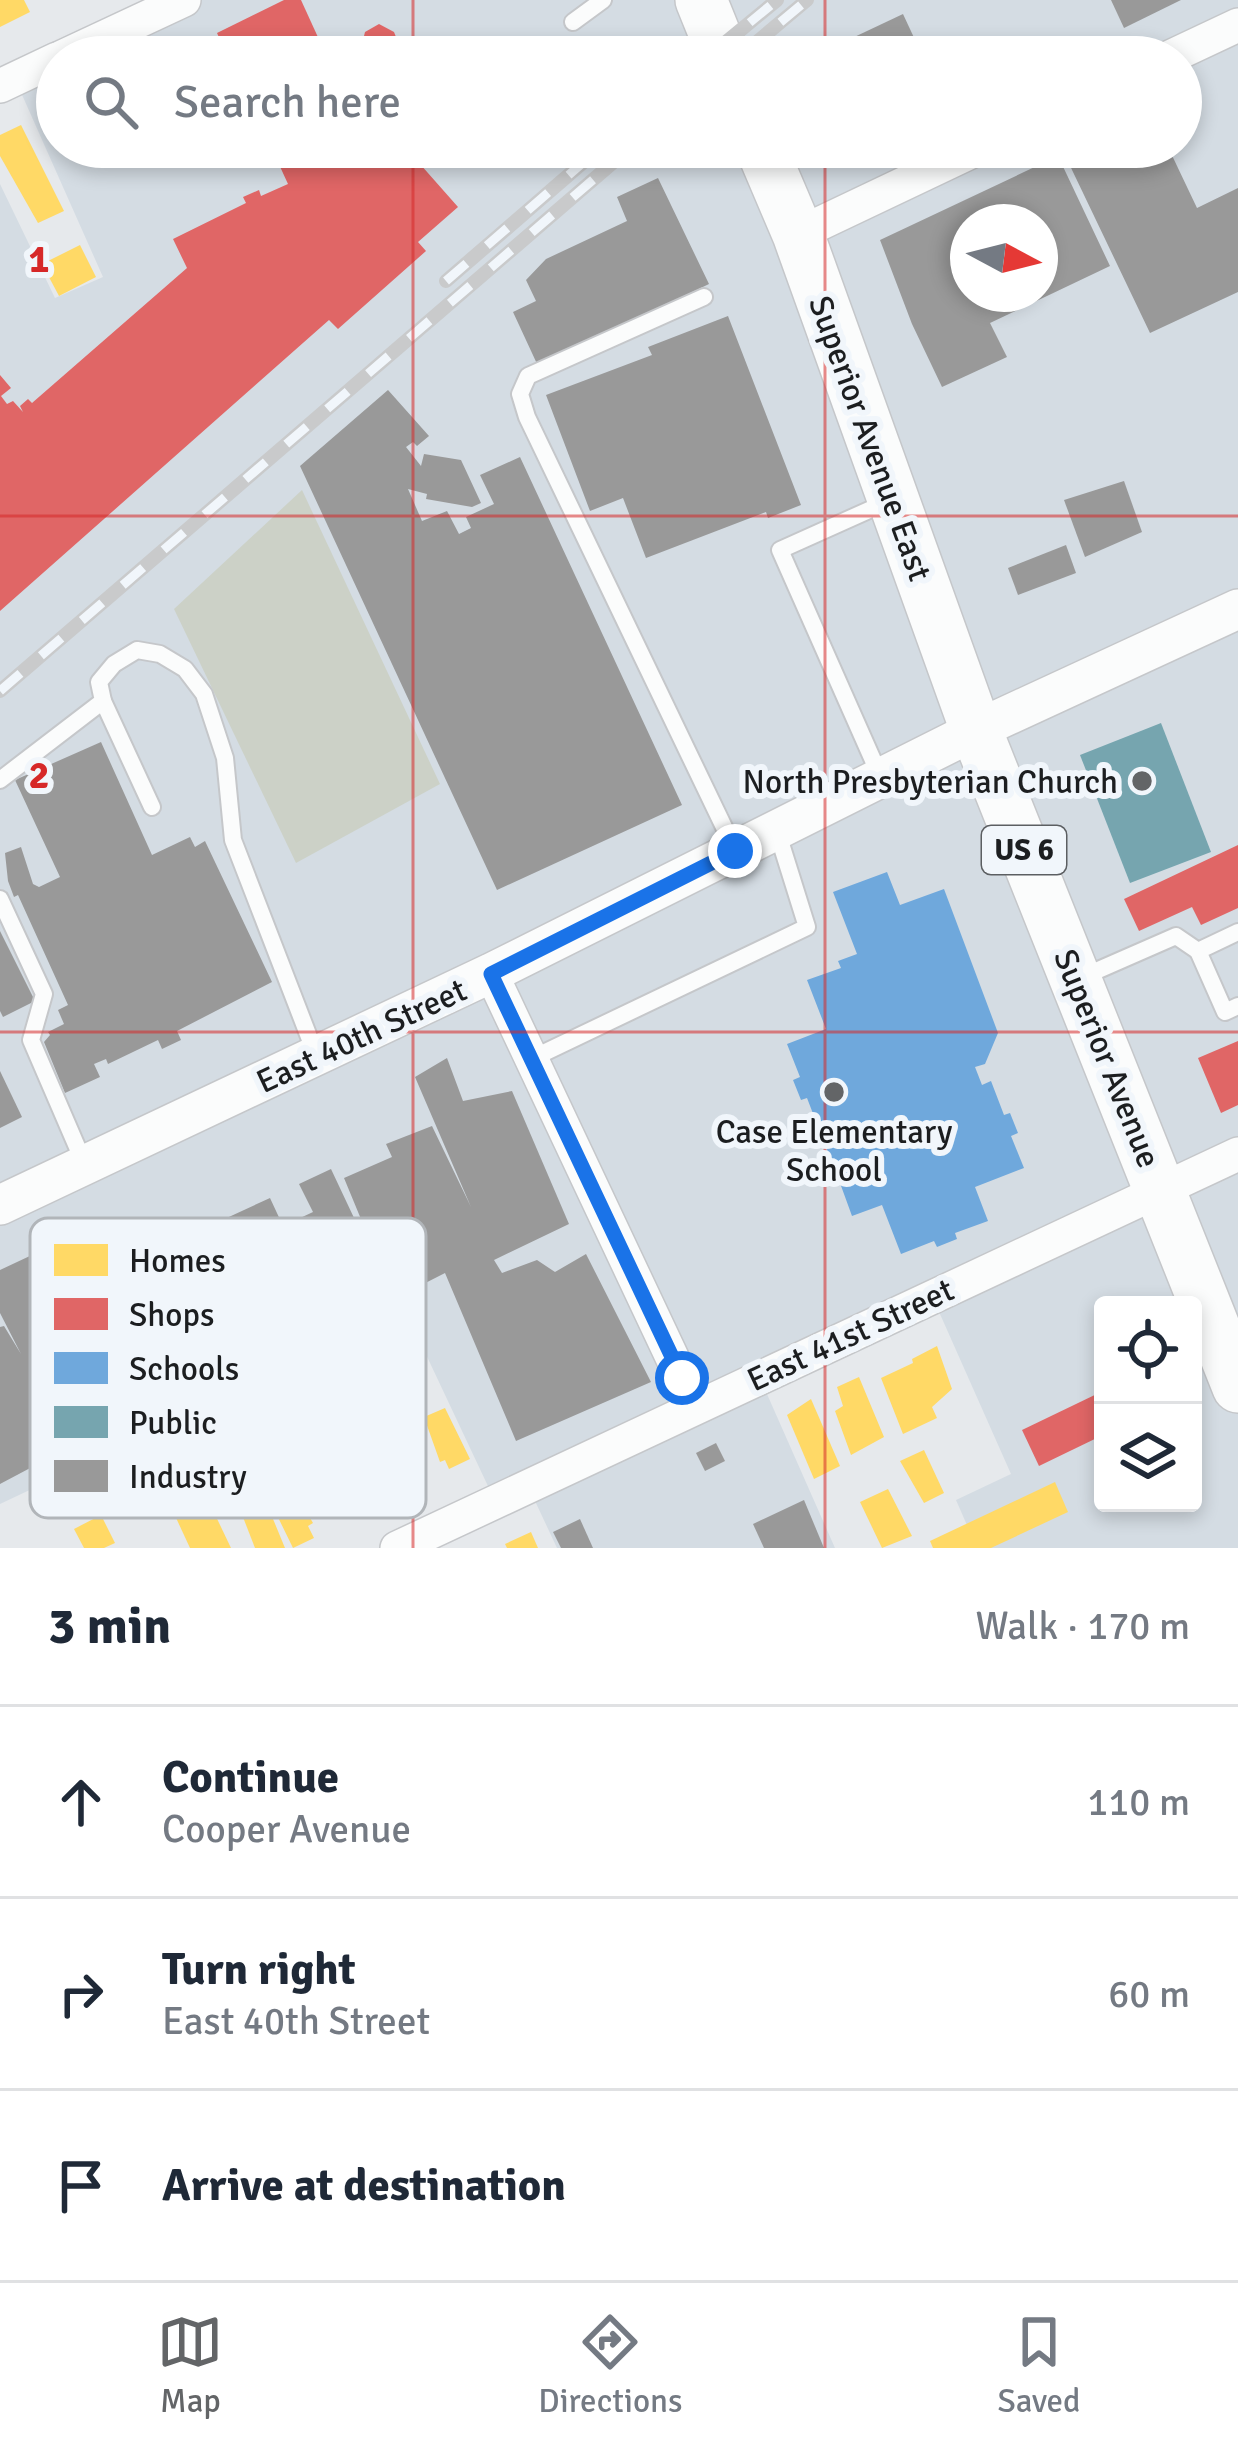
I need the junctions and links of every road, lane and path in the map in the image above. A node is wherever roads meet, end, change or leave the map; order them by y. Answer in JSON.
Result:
{"nodes":[{"id":1,"x":184,"y":0,"type":"edge"},
{"id":2,"x":603,"y":0,"type":"edge"},
{"id":3,"x":701,"y":0,"type":"edge"},
{"id":4,"x":573,"y":22,"type":"dead end"},
{"id":5,"x":1238,"y":25,"type":"edge"},
{"id":6,"x":107,"y":36,"type":"edge"},
{"id":7,"x":716,"y":36,"type":"edge"},
{"id":8,"x":1202,"y":42,"type":"edge"},
{"id":9,"x":36,"y":69,"type":"edge"},
{"id":10,"x":0,"y":86,"type":"edge"},
{"id":11,"x":770,"y":168,"type":"edge"},
{"id":12,"x":937,"y":168,"type":"edge"},
{"id":13,"x":798,"y":234,"type":"junction"},
{"id":14,"x":704,"y":297,"type":"dead end"},
{"id":15,"x":893,"y":500,"type":"junction"},
{"id":16,"x":1238,"y":609,"type":"edge"},
{"id":17,"x":103,"y":701,"type":"junction"},
{"id":18,"x":976,"y":730,"type":"junction"},
{"id":19,"x":880,"y":778,"type":"junction"},
{"id":20,"x":0,"y":780,"type":"edge"},
{"id":21,"x":152,"y":807,"type":"dead end"},
{"id":22,"x":777,"y":830,"type":"junction"},
{"id":23,"x":735,"y":851,"type":"junction"},
{"id":24,"x":0,"y":899,"type":"edge"},
{"id":25,"x":1238,"y":932,"type":"edge"},
{"id":26,"x":1198,"y":951,"type":"junction"},
{"id":27,"x":491,"y":974,"type":"junction"},
{"id":28,"x":1076,"y":980,"type":"junction"},
{"id":29,"x":1238,"y":1006,"type":"edge"},
{"id":30,"x":316,"y":1056,"type":"junction"},
{"id":31,"x":531,"y":1059,"type":"junction"},
{"id":32,"x":1238,"y":1154,"type":"edge"},
{"id":33,"x":85,"y":1165,"type":"junction"},
{"id":34,"x":1163,"y":1190,"type":"junction"},
{"id":35,"x":0,"y":1204,"type":"edge"},
{"id":36,"x":1238,"y":1387,"type":"edge"},
{"id":37,"x":694,"y":1406,"type":"junction"},
{"id":38,"x":397,"y":1548,"type":"edge"}],
"edges":[{"from":1,"to":6,"type":"street"},
{"from":2,"to":4,"type":"lane"},
{"from":3,"to":7,"type":"main road"},
{"from":5,"to":8,"type":"street"},
{"from":9,"to":10,"type":"street"},
{"from":11,"to":13,"type":"main road","name":"Superior Avenue East","number":"US 6"},
{"from":12,"to":13,"type":"street"},
{"from":13,"to":15,"type":"main road","name":"Superior Avenue East","number":"US 6"},
{"from":14,"to":23,"type":"lane"},
{"from":15,"to":18,"type":"main road","name":"Superior Avenue East","number":"US 6"},
{"from":15,"to":19,"type":"lane"},
{"from":16,"to":18,"type":"street","name":"East 40th Street"},
{"from":17,"to":20,"type":"lane"},
{"from":17,"to":21,"type":"lane"},
{"from":17,"to":30,"type":"lane"},
{"from":18,"to":19,"type":"street","name":"East 40th Street"},
{"from":18,"to":28,"type":"main road","name":"Superior Avenue","number":"US 6"},
{"from":19,"to":22,"type":"street","name":"East 40th Street"},
{"from":22,"to":23,"type":"street","name":"East 40th Street"},
{"from":22,"to":31,"type":"lane"},
{"from":23,"to":27,"type":"street","name":"East 40th Street"},
{"from":24,"to":33,"type":"lane"},
{"from":25,"to":26,"type":"lane"},
{"from":26,"to":28,"type":"lane"},
{"from":26,"to":29,"type":"lane"},
{"from":27,"to":30,"type":"street","name":"East 40th Street"},
{"from":27,"to":31,"type":"street"},
{"from":28,"to":34,"type":"main road","name":"Superior Avenue","number":"US 6"},
{"from":30,"to":33,"type":"street","name":"East 40th Street"},
{"from":31,"to":37,"type":"street"},
{"from":32,"to":34,"type":"street","name":"East 41st Street"},
{"from":33,"to":35,"type":"street","name":"East 40th Street"},
{"from":34,"to":36,"type":"main road","name":"Superior Avenue","number":"US 6"},
{"from":34,"to":37,"type":"street","name":"East 41st Street"},
{"from":37,"to":38,"type":"street","name":"East 41st Street"}]}
